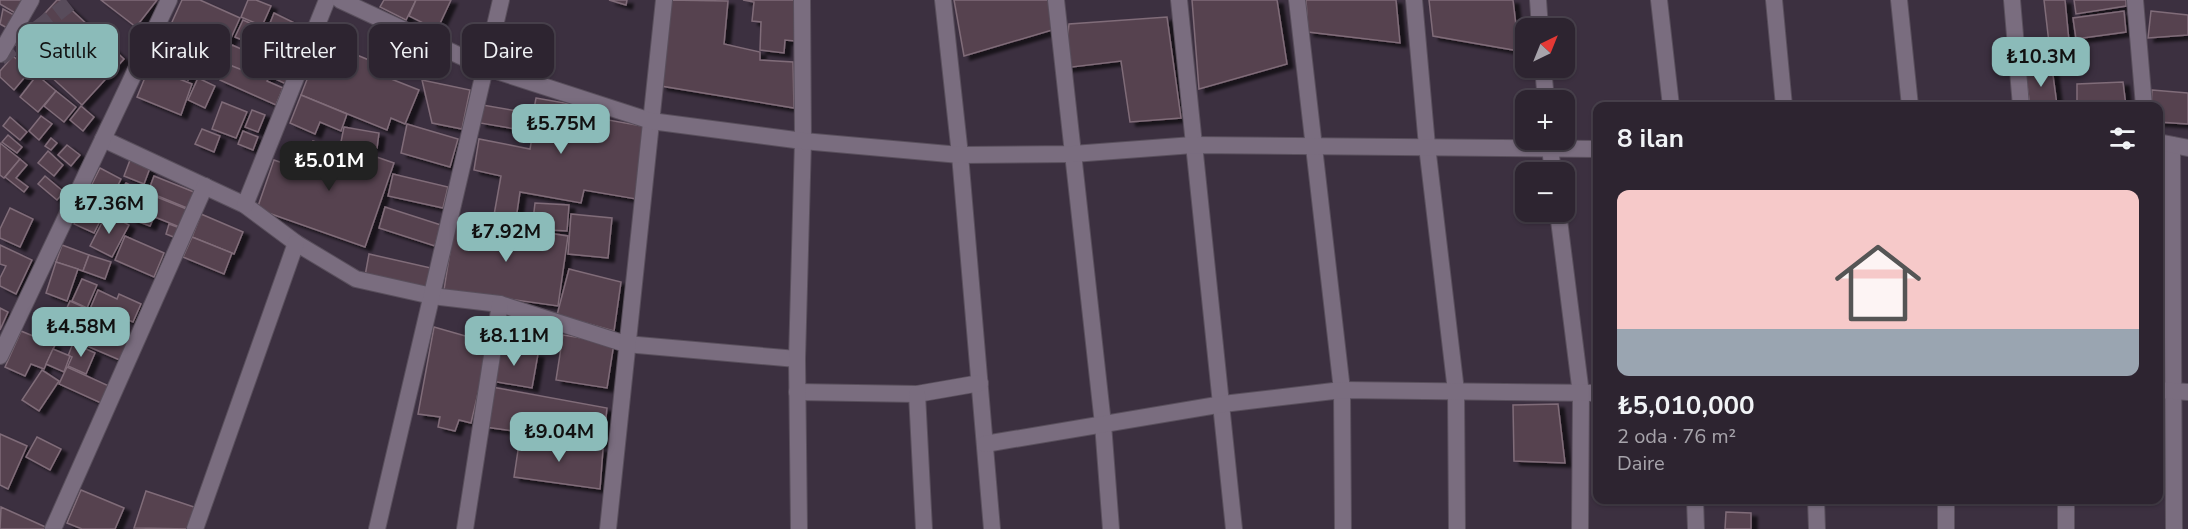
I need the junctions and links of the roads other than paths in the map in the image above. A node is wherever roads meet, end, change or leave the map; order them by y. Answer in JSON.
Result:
{"nodes":[{"id":1,"x":31,"y":0,"type":"edge"},
{"id":2,"x":169,"y":0,"type":"edge"},
{"id":3,"x":327,"y":0,"type":"edge"},
{"id":4,"x":340,"y":0,"type":"edge"},
{"id":5,"x":501,"y":0,"type":"edge"},
{"id":6,"x":664,"y":0,"type":"edge"},
{"id":7,"x":802,"y":0,"type":"edge"},
{"id":8,"x":943,"y":0,"type":"edge"},
{"id":9,"x":1056,"y":0,"type":"edge"},
{"id":10,"x":1179,"y":0,"type":"edge"},
{"id":11,"x":1297,"y":0,"type":"edge"},
{"id":12,"x":1414,"y":0,"type":"edge"},
{"id":13,"x":1538,"y":0,"type":"edge"},
{"id":14,"x":1659,"y":0,"type":"edge"},
{"id":15,"x":1774,"y":0,"type":"edge"},
{"id":16,"x":1899,"y":0,"type":"edge"},
{"id":17,"x":2012,"y":0,"type":"edge"},
{"id":18,"x":2135,"y":0,"type":"edge"},
{"id":19,"x":1539,"y":18,"type":"edge"},
{"id":20,"x":495,"y":24,"type":"edge"},
{"id":21,"x":0,"y":54,"type":"edge"},
{"id":22,"x":462,"y":58,"type":"edge"},
{"id":23,"x":482,"y":78,"type":"edge"},
{"id":24,"x":516,"y":78,"type":"edge"},
{"id":25,"x":1671,"y":102,"type":"edge"},
{"id":26,"x":1784,"y":102,"type":"edge"},
{"id":27,"x":1910,"y":102,"type":"edge"},
{"id":28,"x":2021,"y":102,"type":"edge"},
{"id":29,"x":2144,"y":102,"type":"edge"},
{"id":30,"x":651,"y":121,"type":"junction"},
{"id":31,"x":103,"y":139,"type":"junction"},
{"id":32,"x":803,"y":141,"type":"junction"},
{"id":33,"x":1193,"y":145,"type":"junction"},
{"id":34,"x":1313,"y":145,"type":"junction"},
{"id":35,"x":1515,"y":145,"type":"edge"},
{"id":36,"x":2173,"y":145,"type":"edge"},
{"id":37,"x":1427,"y":146,"type":"junction"},
{"id":38,"x":1575,"y":147,"type":"edge"},
{"id":39,"x":1593,"y":148,"type":"edge"},
{"id":40,"x":1073,"y":154,"type":"junction"},
{"id":41,"x":960,"y":155,"type":"junction"},
{"id":42,"x":205,"y":186,"type":"junction"},
{"id":43,"x":245,"y":205,"type":"junction"},
{"id":44,"x":1560,"y":222,"type":"edge"},
{"id":45,"x":296,"y":243,"type":"junction"},
{"id":46,"x":432,"y":296,"type":"junction"},
{"id":47,"x":500,"y":304,"type":"junction"},
{"id":48,"x":626,"y":344,"type":"junction"},
{"id":49,"x":0,"y":356,"type":"edge"},
{"id":50,"x":797,"y":359,"type":"junction"},
{"id":51,"x":980,"y":383,"type":"junction"},
{"id":52,"x":1342,"y":390,"type":"junction"},
{"id":53,"x":1456,"y":391,"type":"junction"},
{"id":54,"x":2173,"y":391,"type":"edge"},
{"id":55,"x":797,"y":392,"type":"junction"},
{"id":56,"x":1589,"y":393,"type":"edge"},
{"id":57,"x":917,"y":394,"type":"junction"},
{"id":58,"x":1223,"y":404,"type":"junction"},
{"id":59,"x":1102,"y":424,"type":"junction"},
{"id":60,"x":985,"y":444,"type":"junction"},
{"id":61,"x":1695,"y":504,"type":"edge"},
{"id":62,"x":1816,"y":504,"type":"edge"},
{"id":63,"x":1946,"y":504,"type":"edge"},
{"id":64,"x":2066,"y":504,"type":"edge"},
{"id":65,"x":53,"y":529,"type":"edge"},
{"id":66,"x":195,"y":529,"type":"edge"},
{"id":67,"x":377,"y":529,"type":"edge"},
{"id":68,"x":465,"y":529,"type":"edge"},
{"id":69,"x":608,"y":529,"type":"edge"},
{"id":70,"x":799,"y":529,"type":"edge"},
{"id":71,"x":924,"y":529,"type":"edge"},
{"id":72,"x":992,"y":529,"type":"edge"},
{"id":73,"x":1111,"y":529,"type":"edge"},
{"id":74,"x":1233,"y":529,"type":"edge"},
{"id":75,"x":1343,"y":529,"type":"edge"},
{"id":76,"x":1457,"y":529,"type":"edge"},
{"id":77,"x":1580,"y":529,"type":"edge"},
{"id":78,"x":1696,"y":529,"type":"edge"},
{"id":79,"x":1817,"y":529,"type":"edge"},
{"id":80,"x":1946,"y":529,"type":"edge"},
{"id":81,"x":2066,"y":529,"type":"edge"},
{"id":82,"x":2174,"y":529,"type":"edge"}],
"edges":[{"from":1,"to":21,"type":"street"},
{"from":2,"to":31,"type":"street"},
{"from":3,"to":43,"type":"street"},
{"from":4,"to":22,"type":"street"},
{"from":5,"to":20,"type":"street"},
{"from":6,"to":30,"type":"street"},
{"from":7,"to":32,"type":"street"},
{"from":8,"to":41,"type":"street"},
{"from":9,"to":40,"type":"street"},
{"from":10,"to":33,"type":"street"},
{"from":11,"to":34,"type":"street"},
{"from":12,"to":37,"type":"street"},
{"from":13,"to":19,"type":"street"},
{"from":14,"to":25,"type":"street"},
{"from":15,"to":26,"type":"street"},
{"from":16,"to":27,"type":"street"},
{"from":17,"to":28,"type":"street"},
{"from":18,"to":29,"type":"street"},
{"from":23,"to":46,"type":"street"},
{"from":24,"to":30,"type":"street"},
{"from":30,"to":32,"type":"street"},
{"from":30,"to":48,"type":"street"},
{"from":31,"to":42,"type":"street"},
{"from":31,"to":49,"type":"street"},
{"from":32,"to":41,"type":"street"},
{"from":32,"to":50,"type":"street"},
{"from":33,"to":34,"type":"street"},
{"from":33,"to":40,"type":"street"},
{"from":33,"to":58,"type":"street"},
{"from":34,"to":37,"type":"street"},
{"from":34,"to":52,"type":"street"},
{"from":35,"to":37,"type":"street"},
{"from":36,"to":54,"type":"street"},
{"from":37,"to":53,"type":"street"},
{"from":38,"to":39,"type":"street"},
{"from":40,"to":41,"type":"street"},
{"from":40,"to":59,"type":"street"},
{"from":41,"to":51,"type":"street"},
{"from":42,"to":43,"type":"street"},
{"from":42,"to":65,"type":"street"},
{"from":43,"to":45,"type":"street"},
{"from":44,"to":56,"type":"street"},
{"from":45,"to":46,"type":"street"},
{"from":45,"to":66,"type":"street"},
{"from":46,"to":47,"type":"street"},
{"from":46,"to":67,"type":"street"},
{"from":47,"to":48,"type":"street"},
{"from":47,"to":68,"type":"street"},
{"from":48,"to":50,"type":"street"},
{"from":48,"to":69,"type":"street"},
{"from":50,"to":55,"type":"street"},
{"from":51,"to":57,"type":"street"},
{"from":51,"to":60,"type":"street"},
{"from":52,"to":53,"type":"street"},
{"from":52,"to":58,"type":"street"},
{"from":52,"to":75,"type":"street"},
{"from":53,"to":56,"type":"street"},
{"from":53,"to":76,"type":"street"},
{"from":54,"to":82,"type":"street"},
{"from":55,"to":57,"type":"street"},
{"from":55,"to":70,"type":"street"},
{"from":56,"to":77,"type":"street"},
{"from":57,"to":71,"type":"street"},
{"from":58,"to":59,"type":"street"},
{"from":58,"to":74,"type":"street"},
{"from":59,"to":60,"type":"street"},
{"from":59,"to":73,"type":"street"},
{"from":60,"to":72,"type":"street"},
{"from":61,"to":78,"type":"street"},
{"from":62,"to":79,"type":"street"},
{"from":63,"to":80,"type":"street"},
{"from":64,"to":81,"type":"street"}]}
